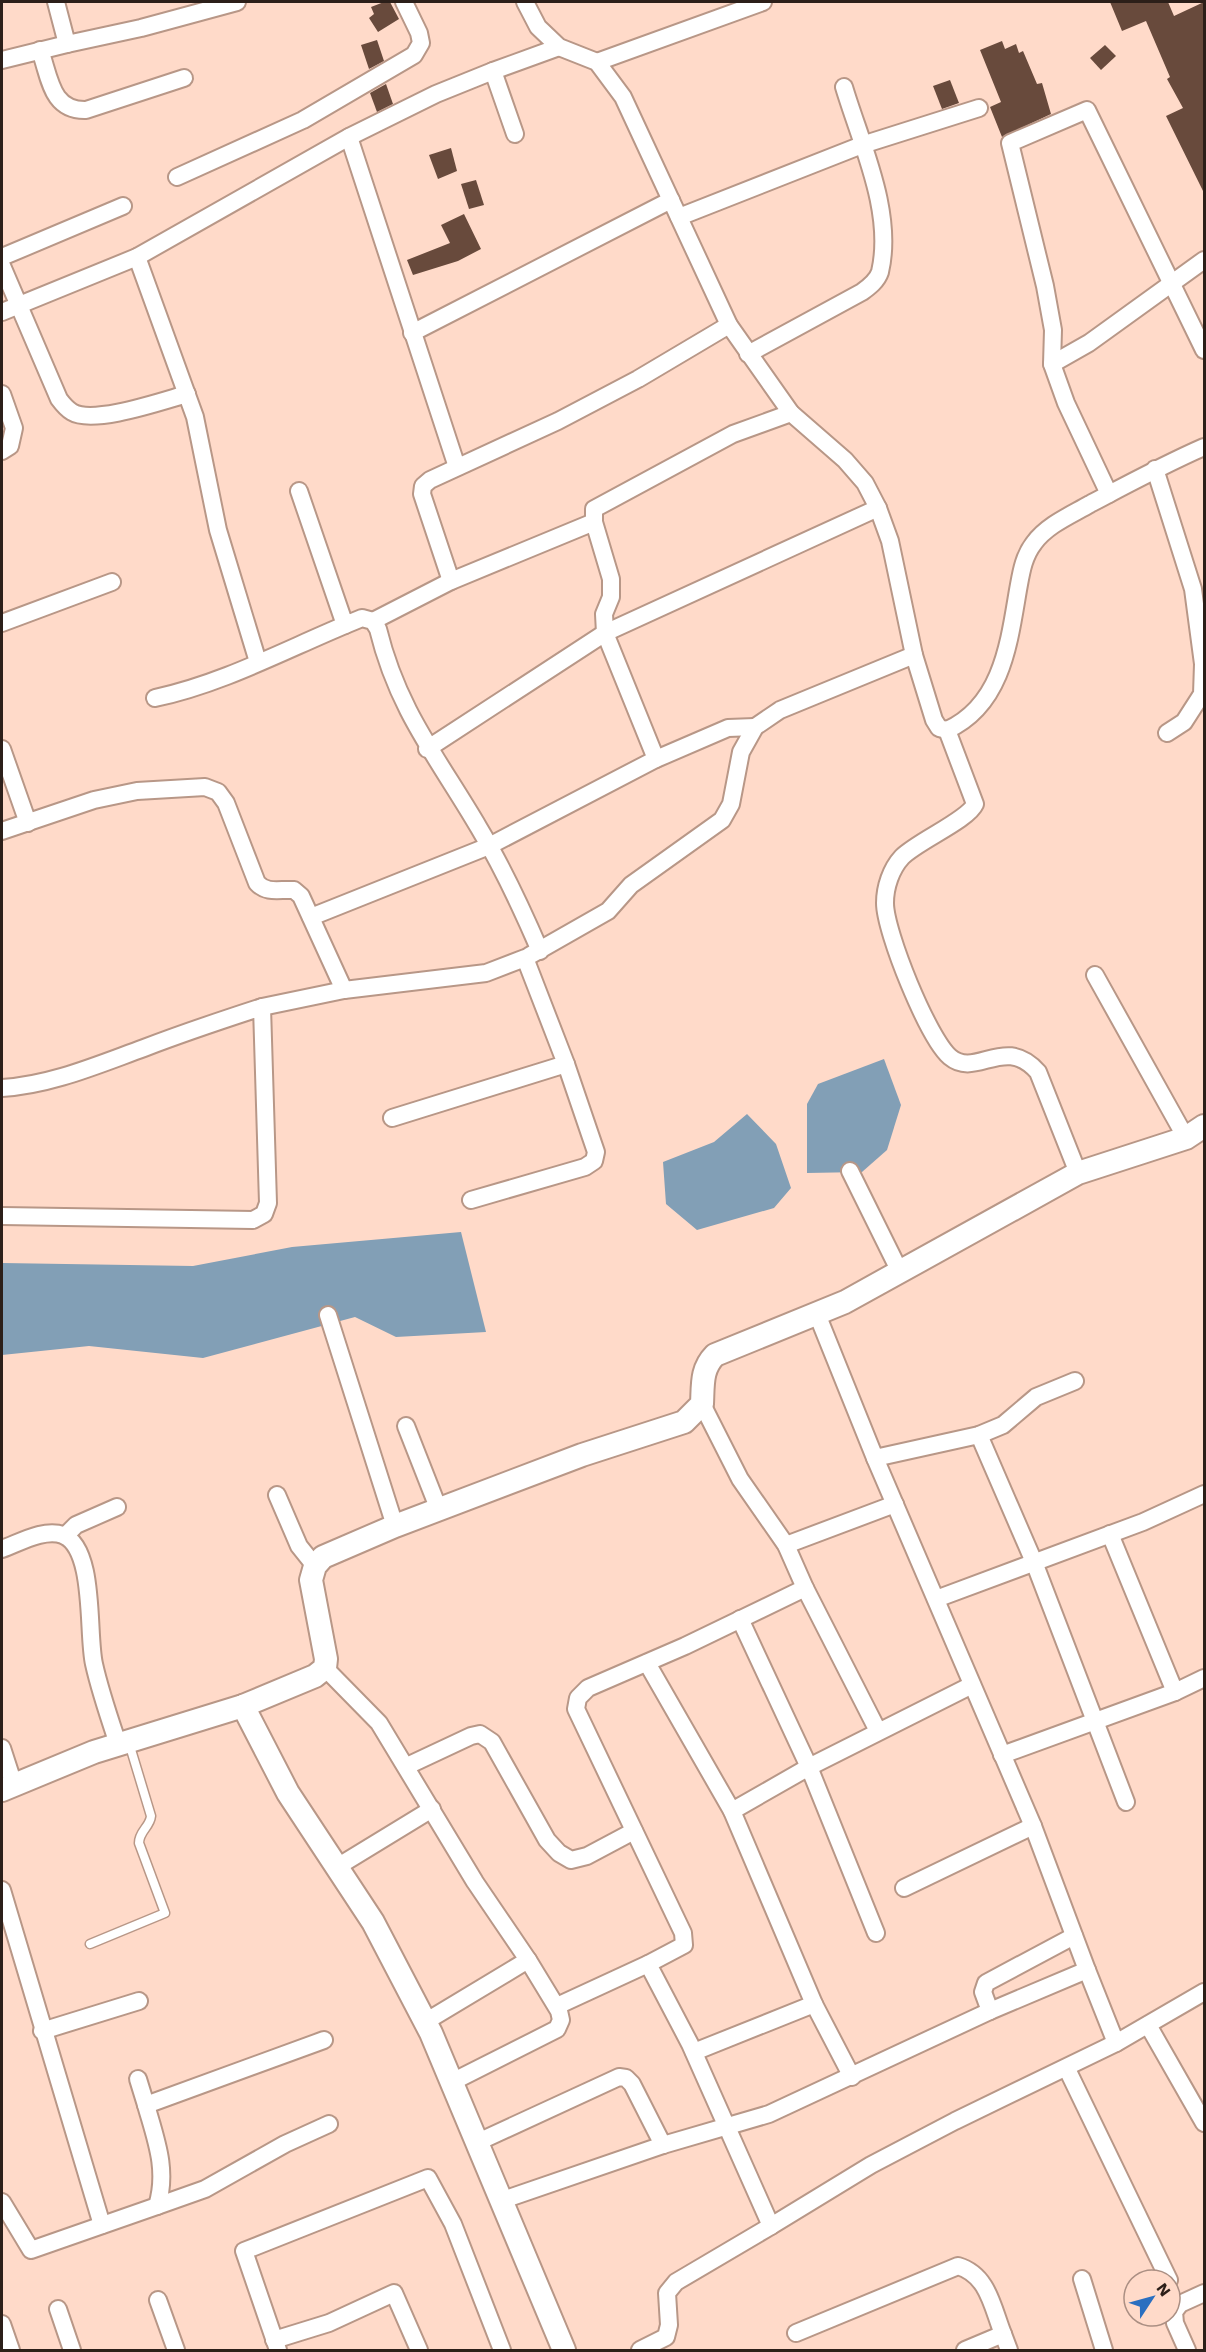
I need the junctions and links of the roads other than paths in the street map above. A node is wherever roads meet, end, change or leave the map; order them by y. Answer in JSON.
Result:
{"nodes":[{"id":1,"x":56,"y":2,"type":"edge"},
{"id":2,"x":237,"y":2,"type":"edge"},
{"id":3,"x":404,"y":2,"type":"edge"},
{"id":4,"x":525,"y":2,"type":"edge"},
{"id":5,"x":763,"y":2,"type":"edge"},
{"id":6,"x":67,"y":44,"type":"junction"},
{"id":7,"x":559,"y":47,"type":"junction"},
{"id":8,"x":40,"y":50,"type":"junction"},
{"id":9,"x":2,"y":60,"type":"edge"},
{"id":10,"x":597,"y":62,"type":"junction"},
{"id":11,"x":493,"y":71,"type":"junction"},
{"id":12,"x":184,"y":78,"type":"dead end"},
{"id":13,"x":844,"y":87,"type":"dead end"},
{"id":14,"x":979,"y":108,"type":"dead end"},
{"id":15,"x":515,"y":134,"type":"dead end"},
{"id":16,"x":349,"y":138,"type":"junction"},
{"id":17,"x":862,"y":145,"type":"junction"},
{"id":18,"x":177,"y":177,"type":"dead end"},
{"id":19,"x":670,"y":200,"type":"junction"},
{"id":20,"x":123,"y":206,"type":"dead end"},
{"id":21,"x":679,"y":217,"type":"junction"},
{"id":22,"x":2,"y":257,"type":"edge"},
{"id":23,"x":137,"y":257,"type":"junction"},
{"id":24,"x":1204,"y":260,"type":"edge"},
{"id":25,"x":2,"y":266,"type":"edge"},
{"id":26,"x":1171,"y":282,"type":"junction"},
{"id":27,"x":18,"y":304,"type":"junction"},
{"id":28,"x":2,"y":312,"type":"edge"},
{"id":29,"x":729,"y":325,"type":"junction"},
{"id":30,"x":412,"y":333,"type":"junction"},
{"id":31,"x":1204,"y":350,"type":"edge"},
{"id":32,"x":748,"y":354,"type":"junction"},
{"id":33,"x":1052,"y":364,"type":"junction"},
{"id":34,"x":2,"y":394,"type":"edge"},
{"id":35,"x":187,"y":394,"type":"junction"},
{"id":36,"x":791,"y":413,"type":"junction"},
{"id":37,"x":1204,"y":447,"type":"edge"},
{"id":38,"x":2,"y":451,"type":"edge"},
{"id":39,"x":457,"y":467,"type":"junction"},
{"id":40,"x":1155,"y":469,"type":"junction"},
{"id":41,"x":299,"y":491,"type":"dead end"},
{"id":42,"x":1109,"y":494,"type":"junction"},
{"id":43,"x":878,"y":507,"type":"junction"},
{"id":44,"x":594,"y":522,"type":"junction"},
{"id":45,"x":451,"y":581,"type":"junction"},
{"id":46,"x":112,"y":582,"type":"dead end"},
{"id":47,"x":1199,"y":587,"type":"edge"},
{"id":48,"x":373,"y":621,"type":"junction"},
{"id":49,"x":2,"y":623,"type":"edge"},
{"id":50,"x":345,"y":625,"type":"junction"},
{"id":51,"x":605,"y":633,"type":"junction"},
{"id":52,"x":914,"y":655,"type":"junction"},
{"id":53,"x":258,"y":662,"type":"junction"},
{"id":54,"x":155,"y":698,"type":"dead end"},
{"id":55,"x":755,"y":727,"type":"junction"},
{"id":56,"x":947,"y":730,"type":"junction"},
{"id":57,"x":1167,"y":734,"type":"dead end"},
{"id":58,"x":2,"y":749,"type":"edge"},
{"id":59,"x":427,"y":749,"type":"junction"},
{"id":60,"x":656,"y":759,"type":"junction"},
{"id":61,"x":28,"y":823,"type":"junction"},
{"id":62,"x":2,"y":831,"type":"edge"},
{"id":63,"x":489,"y":846,"type":"junction"},
{"id":64,"x":311,"y":917,"type":"junction"},
{"id":65,"x":532,"y":955,"type":"junction"},
{"id":66,"x":1095,"y":975,"type":"dead end"},
{"id":67,"x":344,"y":990,"type":"junction"},
{"id":68,"x":262,"y":1007,"type":"junction"},
{"id":69,"x":566,"y":1064,"type":"junction"},
{"id":70,"x":2,"y":1088,"type":"edge"},
{"id":71,"x":392,"y":1118,"type":"dead end"},
{"id":72,"x":1195,"y":1132,"type":"edge"},
{"id":73,"x":850,"y":1171,"type":"dead end"},
{"id":74,"x":1078,"y":1173,"type":"junction"},
{"id":75,"x":471,"y":1200,"type":"dead end"},
{"id":76,"x":2,"y":1216,"type":"edge"},
{"id":77,"x":899,"y":1270,"type":"junction"},
{"id":78,"x":817,"y":1314,"type":"junction"},
{"id":79,"x":328,"y":1315,"type":"dead end"},
{"id":80,"x":1075,"y":1381,"type":"dead end"},
{"id":81,"x":702,"y":1404,"type":"junction"},
{"id":82,"x":406,"y":1426,"type":"dead end"},
{"id":83,"x":979,"y":1435,"type":"junction"},
{"id":84,"x":875,"y":1458,"type":"junction"},
{"id":85,"x":1204,"y":1494,"type":"edge"},
{"id":86,"x":278,"y":1495,"type":"dead end"},
{"id":87,"x":895,"y":1504,"type":"junction"},
{"id":88,"x":117,"y":1507,"type":"dead end"},
{"id":89,"x":439,"y":1510,"type":"junction"},
{"id":90,"x":395,"y":1526,"type":"junction"},
{"id":91,"x":1110,"y":1534,"type":"junction"},
{"id":92,"x":65,"y":1536,"type":"junction"},
{"id":93,"x":786,"y":1545,"type":"junction"},
{"id":94,"x":2,"y":1549,"type":"edge"},
{"id":95,"x":1034,"y":1562,"type":"junction"},
{"id":96,"x":315,"y":1566,"type":"junction"},
{"id":97,"x":805,"y":1588,"type":"junction"},
{"id":98,"x":936,"y":1599,"type":"junction"},
{"id":99,"x":740,"y":1620,"type":"junction"},
{"id":100,"x":647,"y":1663,"type":"junction"},
{"id":101,"x":325,"y":1668,"type":"junction"},
{"id":102,"x":1204,"y":1678,"type":"edge"},
{"id":103,"x":972,"y":1685,"type":"junction"},
{"id":104,"x":1175,"y":1692,"type":"junction"},
{"id":105,"x":243,"y":1706,"type":"junction"},
{"id":106,"x":1096,"y":1723,"type":"junction"},
{"id":107,"x":878,"y":1731,"type":"junction"},
{"id":108,"x":123,"y":1742,"type":"junction"},
{"id":109,"x":2,"y":1748,"type":"edge"},
{"id":110,"x":1002,"y":1755,"type":"junction"},
{"id":111,"x":407,"y":1766,"type":"junction"},
{"id":112,"x":809,"y":1767,"type":"junction"},
{"id":113,"x":8,"y":1788,"type":"edge"},
{"id":114,"x":1126,"y":1802,"type":"dead end"},
{"id":115,"x":432,"y":1809,"type":"junction"},
{"id":116,"x":732,"y":1811,"type":"junction"},
{"id":117,"x":1033,"y":1826,"type":"junction"},
{"id":118,"x":634,"y":1831,"type":"junction"},
{"id":119,"x":337,"y":1867,"type":"junction"},
{"id":120,"x":904,"y":1888,"type":"dead end"},
{"id":121,"x":2,"y":1890,"type":"edge"},
{"id":122,"x":876,"y":1933,"type":"dead end"},
{"id":123,"x":1074,"y":1936,"type":"junction"},
{"id":124,"x":90,"y":1944,"type":"dead end"},
{"id":125,"x":528,"y":1960,"type":"junction"},
{"id":126,"x":648,"y":1964,"type":"junction"},
{"id":127,"x":1087,"y":1970,"type":"junction"},
{"id":128,"x":1204,"y":1992,"type":"edge"},
{"id":129,"x":140,"y":2001,"type":"dead end"},
{"id":130,"x":814,"y":2004,"type":"junction"},
{"id":131,"x":556,"y":2006,"type":"junction"},
{"id":132,"x":990,"y":2011,"type":"junction"},
{"id":133,"x":425,"y":2022,"type":"junction"},
{"id":134,"x":1148,"y":2025,"type":"junction"},
{"id":135,"x":42,"y":2031,"type":"junction"},
{"id":136,"x":324,"y":2040,"type":"dead end"},
{"id":137,"x":1116,"y":2043,"type":"junction"},
{"id":138,"x":694,"y":2052,"type":"junction"},
{"id":139,"x":1067,"y":2068,"type":"junction"},
{"id":140,"x":852,"y":2077,"type":"junction"},
{"id":141,"x":138,"y":2079,"type":"dead end"},
{"id":142,"x":452,"y":2082,"type":"junction"},
{"id":143,"x":146,"y":2105,"type":"junction"},
{"id":144,"x":1204,"y":2123,"type":"edge"},
{"id":145,"x":329,"y":2124,"type":"dead end"},
{"id":146,"x":726,"y":2128,"type":"junction"},
{"id":147,"x":478,"y":2142,"type":"junction"},
{"id":148,"x":663,"y":2145,"type":"junction"},
{"id":149,"x":503,"y":2200,"type":"junction"},
{"id":150,"x":2,"y":2202,"type":"edge"},
{"id":151,"x":157,"y":2206,"type":"junction"},
{"id":152,"x":102,"y":2225,"type":"junction"},
{"id":153,"x":771,"y":2226,"type":"junction"},
{"id":154,"x":1163,"y":2268,"type":"edge"},
{"id":155,"x":1082,"y":2279,"type":"dead end"},
{"id":156,"x":1204,"y":2293,"type":"edge"},
{"id":157,"x":158,"y":2300,"type":"dead end"},
{"id":158,"x":1182,"y":2303,"type":"edge"},
{"id":159,"x":58,"y":2309,"type":"dead end"},
{"id":160,"x":2,"y":2324,"type":"edge"},
{"id":161,"x":1177,"y":2328,"type":"edge"},
{"id":162,"x":796,"y":2333,"type":"dead end"},
{"id":163,"x":1003,"y":2334,"type":"junction"},
{"id":164,"x":276,"y":2345,"type":"edge"},
{"id":165,"x":11,"y":2350,"type":"edge"},
{"id":166,"x":72,"y":2350,"type":"edge"},
{"id":167,"x":176,"y":2350,"type":"edge"},
{"id":168,"x":419,"y":2350,"type":"edge"},
{"id":169,"x":502,"y":2350,"type":"edge"},
{"id":170,"x":560,"y":2350,"type":"edge"},
{"id":171,"x":640,"y":2350,"type":"edge"},
{"id":172,"x":965,"y":2350,"type":"edge"},
{"id":173,"x":1009,"y":2350,"type":"edge"},
{"id":174,"x":1104,"y":2350,"type":"edge"},
{"id":175,"x":1186,"y":2350,"type":"edge"}],
"edges":[{"from":1,"to":6,"type":"street"},
{"from":2,"to":6,"type":"street"},
{"from":3,"to":18,"type":"street"},
{"from":4,"to":7,"type":"street"},
{"from":5,"to":10,"type":"street"},
{"from":6,"to":8,"type":"street"},
{"from":7,"to":10,"type":"street"},
{"from":7,"to":11,"type":"street"},
{"from":8,"to":9,"type":"street"},
{"from":8,"to":12,"type":"street"},
{"from":10,"to":19,"type":"street"},
{"from":11,"to":15,"type":"street"},
{"from":11,"to":16,"type":"street"},
{"from":13,"to":17,"type":"street"},
{"from":14,"to":17,"type":"street"},
{"from":16,"to":23,"type":"street"},
{"from":16,"to":30,"type":"street"},
{"from":17,"to":21,"type":"street"},
{"from":17,"to":32,"type":"street"},
{"from":19,"to":21,"type":"street"},
{"from":19,"to":30,"type":"street"},
{"from":20,"to":22,"type":"street"},
{"from":21,"to":29,"type":"street"},
{"from":23,"to":27,"type":"street"},
{"from":23,"to":35,"type":"street"},
{"from":24,"to":26,"type":"street"},
{"from":25,"to":27,"type":"street"},
{"from":26,"to":31,"type":"street"},
{"from":26,"to":33,"type":"street"},
{"from":26,"to":33,"type":"street"},
{"from":27,"to":28,"type":"street"},
{"from":27,"to":35,"type":"street"},
{"from":29,"to":32,"type":"street"},
{"from":29,"to":39,"type":"street"},
{"from":30,"to":39,"type":"street"},
{"from":32,"to":36,"type":"street"},
{"from":33,"to":42,"type":"street"},
{"from":34,"to":38,"type":"street"},
{"from":35,"to":53,"type":"street"},
{"from":36,"to":43,"type":"street"},
{"from":36,"to":44,"type":"street"},
{"from":37,"to":40,"type":"street"},
{"from":39,"to":45,"type":"street"},
{"from":40,"to":42,"type":"street"},
{"from":40,"to":47,"type":"street"},
{"from":41,"to":50,"type":"street"},
{"from":42,"to":56,"type":"street"},
{"from":43,"to":51,"type":"street"},
{"from":43,"to":52,"type":"street"},
{"from":44,"to":45,"type":"street"},
{"from":44,"to":51,"type":"street"},
{"from":45,"to":48,"type":"street"},
{"from":46,"to":49,"type":"street"},
{"from":47,"to":57,"type":"street"},
{"from":48,"to":50,"type":"street"},
{"from":48,"to":59,"type":"street"},
{"from":50,"to":53,"type":"street"},
{"from":51,"to":59,"type":"street"},
{"from":51,"to":60,"type":"street"},
{"from":52,"to":55,"type":"street"},
{"from":52,"to":56,"type":"street"},
{"from":53,"to":54,"type":"street"},
{"from":55,"to":60,"type":"street"},
{"from":55,"to":65,"type":"street"},
{"from":56,"to":74,"type":"street"},
{"from":58,"to":61,"type":"street"},
{"from":59,"to":63,"type":"street"},
{"from":60,"to":63,"type":"street"},
{"from":61,"to":62,"type":"street"},
{"from":61,"to":64,"type":"street"},
{"from":63,"to":64,"type":"street"},
{"from":63,"to":65,"type":"street"},
{"from":64,"to":67,"type":"street"},
{"from":65,"to":67,"type":"street"},
{"from":65,"to":69,"type":"street"},
{"from":66,"to":72,"type":"street"},
{"from":67,"to":68,"type":"street"},
{"from":68,"to":70,"type":"street"},
{"from":68,"to":76,"type":"street"},
{"from":69,"to":71,"type":"street"},
{"from":69,"to":75,"type":"street"},
{"from":72,"to":74,"type":"street"},
{"from":73,"to":77,"type":"street"},
{"from":74,"to":77,"type":"street"},
{"from":77,"to":78,"type":"street"},
{"from":78,"to":81,"type":"street"},
{"from":78,"to":84,"type":"street"},
{"from":79,"to":90,"type":"street"},
{"from":80,"to":83,"type":"street"},
{"from":81,"to":89,"type":"street"},
{"from":81,"to":93,"type":"street"},
{"from":82,"to":89,"type":"street"},
{"from":83,"to":84,"type":"street"},
{"from":83,"to":95,"type":"street"},
{"from":84,"to":87,"type":"street"},
{"from":85,"to":91,"type":"street"},
{"from":86,"to":96,"type":"street"},
{"from":87,"to":93,"type":"street"},
{"from":87,"to":98,"type":"street"},
{"from":88,"to":92,"type":"street"},
{"from":89,"to":90,"type":"street"},
{"from":90,"to":96,"type":"street"},
{"from":91,"to":95,"type":"street"},
{"from":91,"to":104,"type":"street"},
{"from":92,"to":94,"type":"street"},
{"from":92,"to":108,"type":"street"},
{"from":93,"to":97,"type":"street"},
{"from":95,"to":98,"type":"street"},
{"from":95,"to":106,"type":"street"},
{"from":96,"to":101,"type":"street"},
{"from":97,"to":99,"type":"street"},
{"from":97,"to":107,"type":"street"},
{"from":98,"to":103,"type":"street"},
{"from":99,"to":100,"type":"street"},
{"from":99,"to":112,"type":"street"},
{"from":100,"to":116,"type":"street"},
{"from":100,"to":118,"type":"street"},
{"from":101,"to":105,"type":"street"},
{"from":101,"to":111,"type":"street"},
{"from":102,"to":104,"type":"street"},
{"from":103,"to":107,"type":"street"},
{"from":103,"to":110,"type":"street"},
{"from":104,"to":106,"type":"street"},
{"from":105,"to":108,"type":"street"},
{"from":105,"to":119,"type":"street"},
{"from":106,"to":110,"type":"street"},
{"from":106,"to":114,"type":"street"},
{"from":107,"to":112,"type":"street"},
{"from":108,"to":113,"type":"street"},
{"from":108,"to":124,"type":"lane"},
{"from":109,"to":113,"type":"street"},
{"from":110,"to":117,"type":"street"},
{"from":111,"to":115,"type":"street"},
{"from":111,"to":118,"type":"street"},
{"from":112,"to":116,"type":"street"},
{"from":112,"to":122,"type":"street"},
{"from":115,"to":119,"type":"street"},
{"from":115,"to":125,"type":"street"},
{"from":116,"to":130,"type":"street"},
{"from":117,"to":120,"type":"street"},
{"from":117,"to":123,"type":"street"},
{"from":118,"to":126,"type":"street"},
{"from":119,"to":133,"type":"street"},
{"from":121,"to":135,"type":"street"},
{"from":123,"to":127,"type":"street"},
{"from":123,"to":132,"type":"street"},
{"from":125,"to":131,"type":"street"},
{"from":125,"to":133,"type":"street"},
{"from":126,"to":131,"type":"street"},
{"from":126,"to":138,"type":"street"},
{"from":127,"to":132,"type":"street"},
{"from":127,"to":137,"type":"street"},
{"from":128,"to":134,"type":"street"},
{"from":129,"to":135,"type":"street"},
{"from":130,"to":138,"type":"street"},
{"from":130,"to":140,"type":"street"},
{"from":131,"to":142,"type":"street"},
{"from":132,"to":140,"type":"street"},
{"from":133,"to":142,"type":"street"},
{"from":134,"to":137,"type":"street"},
{"from":134,"to":144,"type":"street"},
{"from":135,"to":152,"type":"street"},
{"from":136,"to":143,"type":"street"},
{"from":137,"to":139,"type":"street"},
{"from":138,"to":146,"type":"street"},
{"from":139,"to":153,"type":"street"},
{"from":139,"to":154,"type":"street"},
{"from":140,"to":146,"type":"street"},
{"from":141,"to":143,"type":"street"},
{"from":142,"to":147,"type":"street"},
{"from":143,"to":151,"type":"street"},
{"from":145,"to":151,"type":"street"},
{"from":146,"to":148,"type":"street"},
{"from":146,"to":153,"type":"street"},
{"from":147,"to":148,"type":"street"},
{"from":147,"to":149,"type":"street"},
{"from":148,"to":149,"type":"street"},
{"from":149,"to":170,"type":"street"},
{"from":150,"to":152,"type":"street"},
{"from":151,"to":152,"type":"street"},
{"from":153,"to":171,"type":"street"},
{"from":155,"to":174,"type":"street"},
{"from":156,"to":158,"type":"street"},
{"from":157,"to":167,"type":"street"},
{"from":159,"to":166,"type":"street"},
{"from":160,"to":165,"type":"street"},
{"from":161,"to":175,"type":"street"},
{"from":162,"to":163,"type":"street"},
{"from":163,"to":172,"type":"street"},
{"from":163,"to":173,"type":"street"},
{"from":164,"to":168,"type":"street"},
{"from":164,"to":169,"type":"street"}]}
